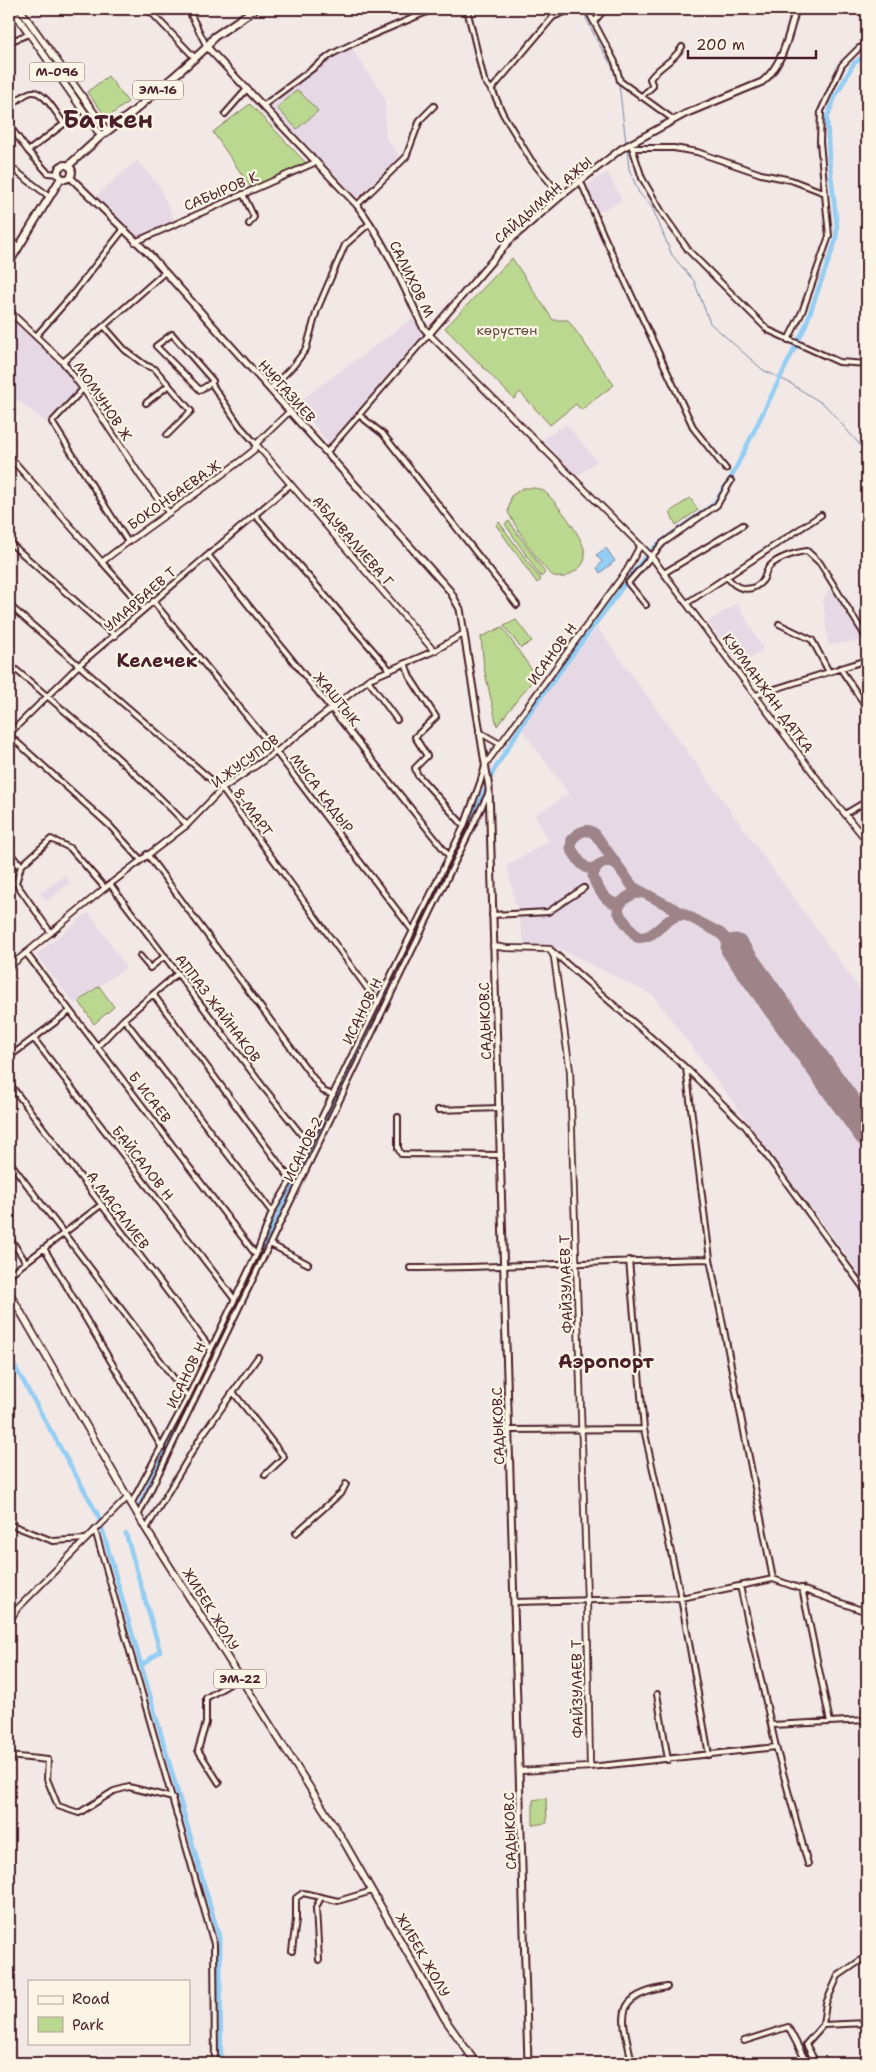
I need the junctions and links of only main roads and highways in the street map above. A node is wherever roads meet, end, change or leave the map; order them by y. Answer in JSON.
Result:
{"nodes":[{"id":1,"x":12,"y":9,"type":"edge"},
{"id":2,"x":20,"y":9,"type":"edge"},
{"id":3,"x":255,"y":9,"type":"edge"},
{"id":4,"x":796,"y":9,"type":"edge"},
{"id":5,"x":25,"y":21,"type":"junction"},
{"id":6,"x":207,"y":47,"type":"junction"},
{"id":7,"x":104,"y":134,"type":"junction"},
{"id":8,"x":68,"y":166,"type":"junction"},
{"id":9,"x":60,"y":176,"type":"junction"},
{"id":10,"x":70,"y":177,"type":"junction"},
{"id":11,"x":9,"y":263,"type":"edge"},
{"id":12,"x":429,"y":334,"type":"joint"},
{"id":13,"x":485,"y":769,"type":"joint"},
{"id":14,"x":9,"y":1292,"type":"edge"},
{"id":15,"x":476,"y":2063,"type":"edge"},
{"id":16,"x":528,"y":2063,"type":"edge"}],
"edges":[{"from":1,"to":5,"type":"main road","number":"М-096"},
{"from":2,"to":5,"type":"main road","number":"М-096"},
{"from":3,"to":6,"type":"highway","number":"ЭМ-16"},
{"from":4,"to":12,"type":"main road","name":"САЙДЫМАН АЖЫ"},
{"from":5,"to":7,"type":"main road","number":"М-096"},
{"from":5,"to":7,"type":"main road","number":"М-096"},
{"from":6,"to":7,"type":"highway","number":"ЭМ-16"},
{"from":6,"to":12,"type":"main road","name":"САЛИХОВ М"},
{"from":7,"to":8,"type":"highway","number":"ЭМ-16"},
{"from":8,"to":9,"type":"highway","number":"ЭМ-16"},
{"from":8,"to":10,"type":"highway"},
{"from":9,"to":10,"type":"highway"},
{"from":9,"to":11,"type":"highway","number":"ЭМ-16"},
{"from":10,"to":13,"type":"main road","name":"НУРГАЗИЕВ"},
{"from":13,"to":16,"type":"main road","name":"САДЫКОВ.С"},
{"from":14,"to":15,"type":"main road","name":"ЖИБЕК ЖОЛУ","number":"ЭМ-22"}]}
